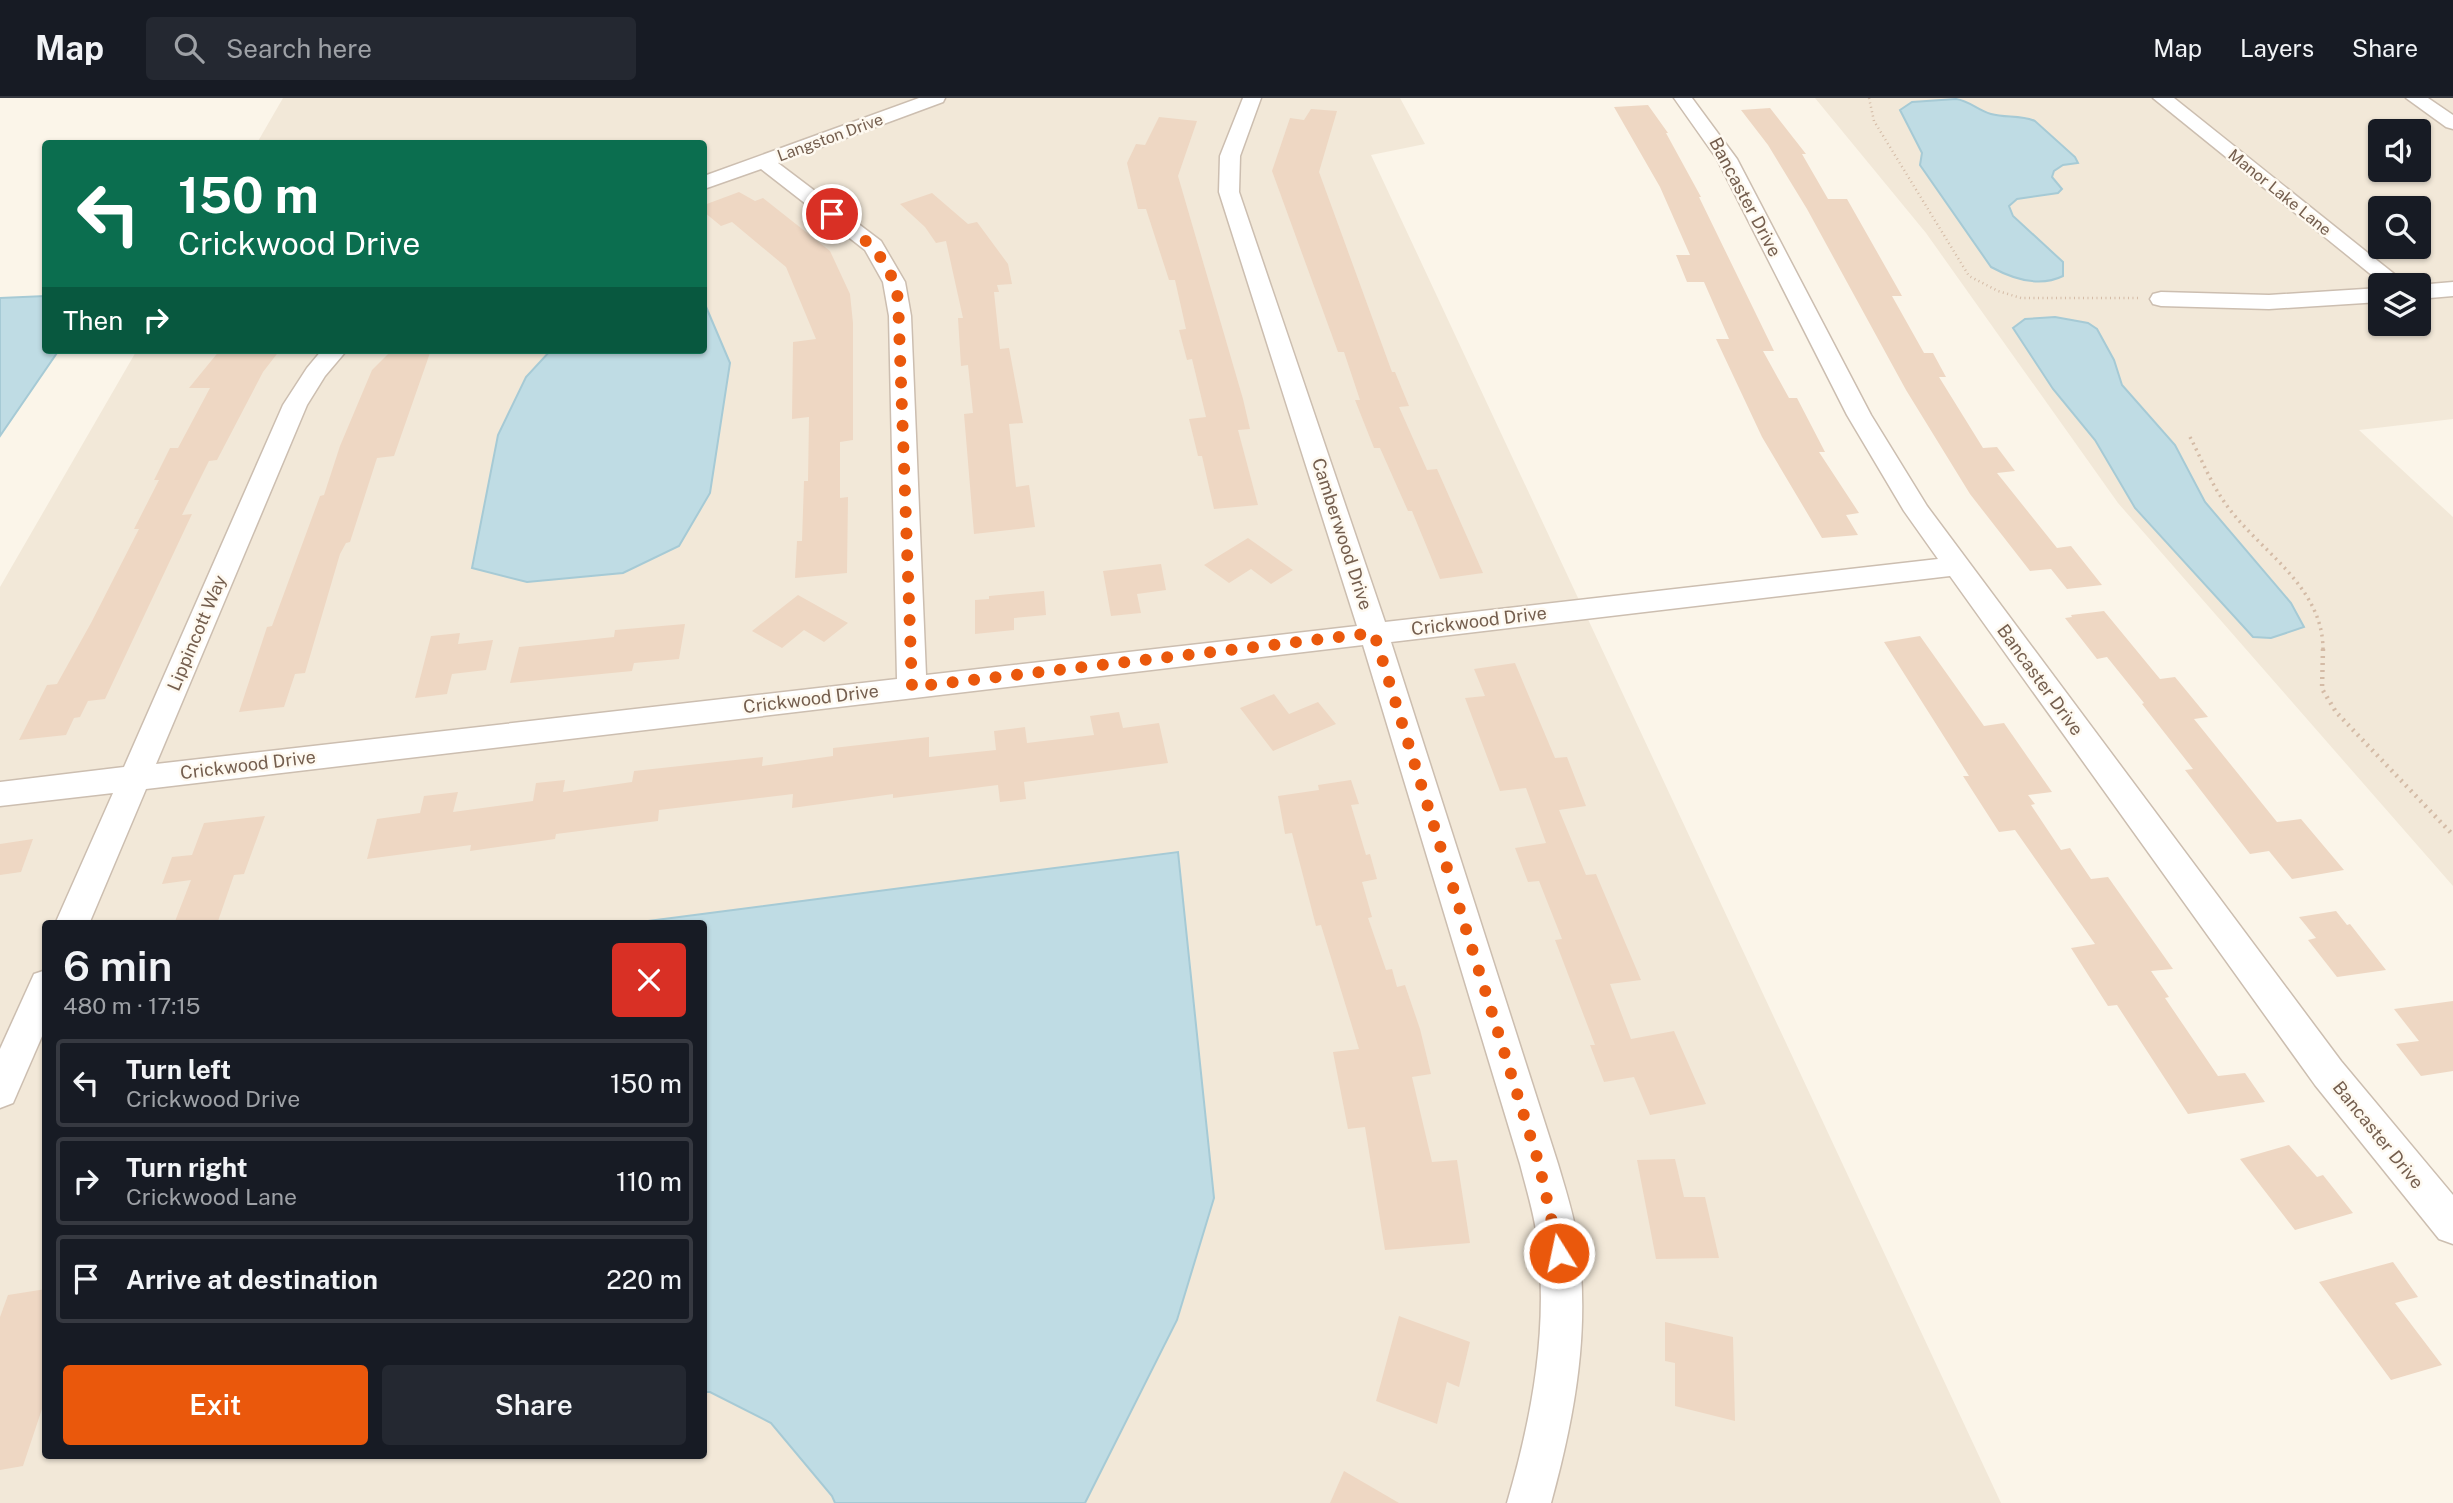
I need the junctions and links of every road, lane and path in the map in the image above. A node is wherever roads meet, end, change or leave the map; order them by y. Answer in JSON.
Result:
{"nodes":[{"id":1,"x":1252,"y":98,"type":"edge"},
{"id":2,"x":1683,"y":98,"type":"edge"},
{"id":3,"x":1869,"y":98,"type":"edge"},
{"id":4,"x":2162,"y":98,"type":"edge"},
{"id":5,"x":2415,"y":98,"type":"edge"},
{"id":6,"x":923,"y":100,"type":"edge"},
{"id":7,"x":2453,"y":123,"type":"edge"},
{"id":8,"x":763,"y":161,"type":"junction"},
{"id":9,"x":707,"y":182,"type":"edge"},
{"id":10,"x":2382,"y":273,"type":"edge"},
{"id":11,"x":2453,"y":289,"type":"edge"},
{"id":12,"x":2431,"y":291,"type":"edge"},
{"id":13,"x":2368,"y":296,"type":"edge"},
{"id":14,"x":2161,"y":299,"type":"joint"},
{"id":15,"x":332,"y":354,"type":"edge"},
{"id":16,"x":2190,"y":437,"type":"dead end"},
{"id":17,"x":1956,"y":566,"type":"junction"},
{"id":18,"x":1374,"y":633,"type":"junction"},
{"id":19,"x":912,"y":687,"type":"junction"},
{"id":20,"x":135,"y":778,"type":"junction"},
{"id":21,"x":0,"y":794,"type":"edge"},
{"id":22,"x":2453,"y":835,"type":"edge"},
{"id":23,"x":74,"y":920,"type":"edge"},
{"id":24,"x":42,"y":994,"type":"edge"},
{"id":25,"x":0,"y":1091,"type":"edge"},
{"id":26,"x":2453,"y":1225,"type":"edge"},
{"id":27,"x":1529,"y":1503,"type":"edge"}],
"edges":[{"from":1,"to":18,"type":"street","name":"Camberwood Drive"},
{"from":2,"to":17,"type":"street","name":"Bancaster Drive"},
{"from":3,"to":14,"type":"path"},
{"from":4,"to":10,"type":"street","name":"Manor Lake Lane"},
{"from":5,"to":7,"type":"street"},
{"from":6,"to":8,"type":"street","name":"Langston Drive"},
{"from":8,"to":9,"type":"street"},
{"from":8,"to":19,"type":"street"},
{"from":11,"to":12,"type":"street"},
{"from":13,"to":14,"type":"street"},
{"from":15,"to":20,"type":"street","name":"Lippincott Way"},
{"from":16,"to":22,"type":"path"},
{"from":17,"to":18,"type":"street","name":"Crickwood Drive"},
{"from":17,"to":26,"type":"street","name":"Bancaster Drive"},
{"from":18,"to":19,"type":"street","name":"Crickwood Drive"},
{"from":18,"to":27,"type":"street","name":"Camberwood Drive"},
{"from":19,"to":20,"type":"street","name":"Crickwood Drive"},
{"from":20,"to":21,"type":"street","name":"Crickwood Drive"},
{"from":20,"to":23,"type":"street","name":"Lippincott Way"},
{"from":24,"to":25,"type":"street"}]}
